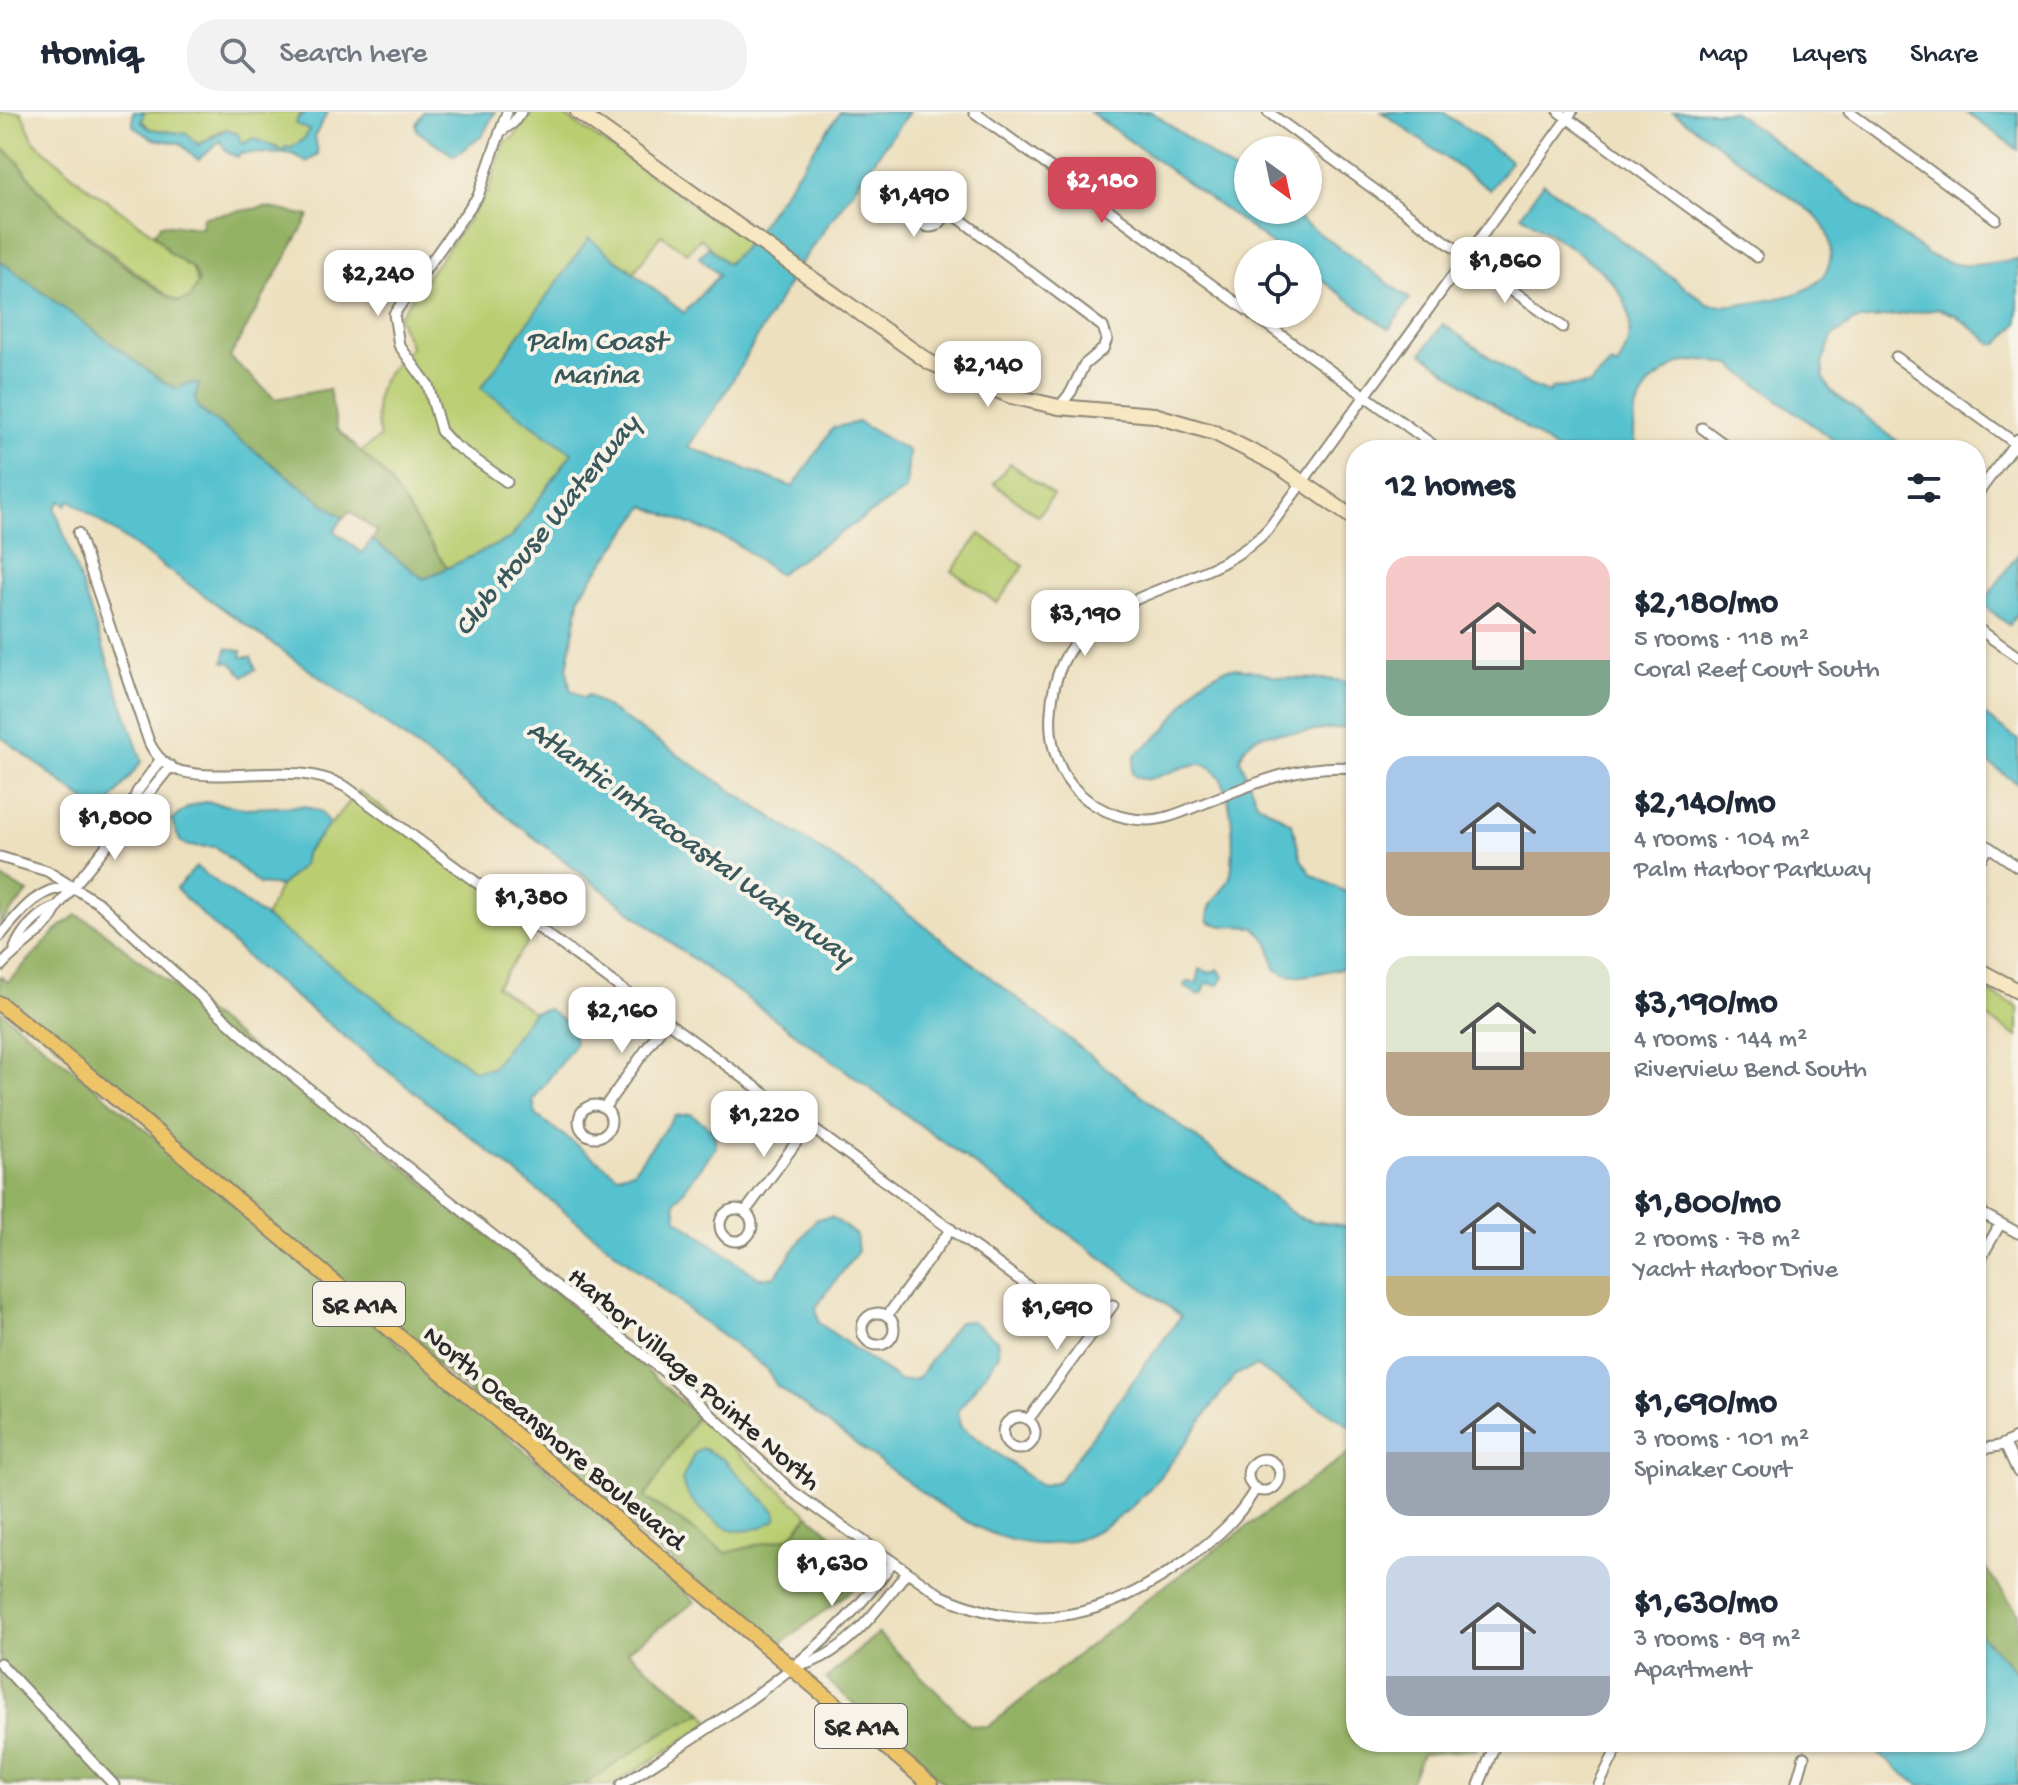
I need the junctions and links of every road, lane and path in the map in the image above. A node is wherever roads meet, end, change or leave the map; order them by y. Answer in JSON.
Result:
{"nodes":[{"id":1,"x":507,"y":112,"type":"edge"},
{"id":2,"x":521,"y":112,"type":"edge"},
{"id":3,"x":578,"y":112,"type":"edge"},
{"id":4,"x":974,"y":112,"type":"edge"},
{"id":5,"x":1268,"y":112,"type":"edge"},
{"id":6,"x":1849,"y":112,"type":"edge"},
{"id":7,"x":1566,"y":114,"type":"edge"},
{"id":8,"x":500,"y":132,"type":"junction"},
{"id":9,"x":943,"y":212,"type":"dead end"},
{"id":10,"x":1996,"y":219,"type":"dead end"},
{"id":11,"x":1467,"y":256,"type":"junction"},
{"id":12,"x":1757,"y":257,"type":"dead end"},
{"id":13,"x":1234,"y":300,"type":"edge"},
{"id":14,"x":1563,"y":327,"type":"dead end"},
{"id":15,"x":1272,"y":328,"type":"edge"},
{"id":16,"x":1896,"y":357,"type":"dead end"},
{"id":17,"x":1365,"y":396,"type":"junction"},
{"id":18,"x":1059,"y":407,"type":"junction"},
{"id":19,"x":1702,"y":428,"type":"dead end"},
{"id":20,"x":1426,"y":440,"type":"edge"},
{"id":21,"x":1718,"y":440,"type":"edge"},
{"id":22,"x":2016,"y":441,"type":"edge"},
{"id":23,"x":507,"y":482,"type":"dead end"},
{"id":24,"x":1303,"y":482,"type":"junction"},
{"id":25,"x":1986,"y":482,"type":"edge"},
{"id":26,"x":1346,"y":513,"type":"edge"},
{"id":27,"x":78,"y":533,"type":"dead end"},
{"id":28,"x":1986,"y":634,"type":"edge"},
{"id":29,"x":2018,"y":657,"type":"edge"},
{"id":30,"x":161,"y":759,"type":"junction"},
{"id":31,"x":171,"y":766,"type":"junction"},
{"id":32,"x":1346,"y":768,"type":"edge"},
{"id":33,"x":127,"y":818,"type":"junction"},
{"id":34,"x":1986,"y":845,"type":"edge"},
{"id":35,"x":1989,"y":847,"type":"junction"},
{"id":36,"x":1986,"y":851,"type":"edge"},
{"id":37,"x":0,"y":857,"type":"edge"},
{"id":38,"x":2018,"y":867,"type":"edge"},
{"id":39,"x":76,"y":887,"type":"junction"},
{"id":40,"x":25,"y":907,"type":"junction"},
{"id":41,"x":57,"y":907,"type":"junction"},
{"id":42,"x":37,"y":918,"type":"junction"},
{"id":43,"x":3,"y":932,"type":"edge"},
{"id":44,"x":17,"y":944,"type":"junction"},
{"id":45,"x":0,"y":967,"type":"edge"},
{"id":46,"x":1986,"y":974,"type":"edge"},
{"id":47,"x":2018,"y":991,"type":"edge"},
{"id":48,"x":0,"y":1004,"type":"edge"},
{"id":49,"x":666,"y":1022,"type":"junction"},
{"id":50,"x":604,"y":1108,"type":"dead end"},
{"id":51,"x":809,"y":1125,"type":"junction"},
{"id":52,"x":745,"y":1212,"type":"dead end"},
{"id":53,"x":1986,"y":1216,"type":"edge"},
{"id":54,"x":2000,"y":1224,"type":"junction"},
{"id":55,"x":951,"y":1229,"type":"junction"},
{"id":56,"x":2018,"y":1233,"type":"edge"},
{"id":57,"x":1986,"y":1249,"type":"edge"},
{"id":58,"x":1113,"y":1305,"type":"dead end"},
{"id":59,"x":887,"y":1316,"type":"dead end"},
{"id":60,"x":1092,"y":1333,"type":"junction"},
{"id":61,"x":1028,"y":1420,"type":"dead end"},
{"id":62,"x":2018,"y":1437,"type":"edge"},
{"id":63,"x":2005,"y":1444,"type":"junction"},
{"id":64,"x":1986,"y":1448,"type":"edge"},
{"id":65,"x":2018,"y":1472,"type":"edge"},
{"id":66,"x":1256,"y":1488,"type":"dead end"},
{"id":67,"x":892,"y":1563,"type":"junction"},
{"id":68,"x":906,"y":1573,"type":"junction"},
{"id":69,"x":0,"y":1663,"type":"edge"},
{"id":70,"x":791,"y":1667,"type":"junction"},
{"id":71,"x":1492,"y":1752,"type":"edge"},
{"id":72,"x":1615,"y":1752,"type":"edge"},
{"id":73,"x":1804,"y":1757,"type":"dead end"},
{"id":74,"x":114,"y":1785,"type":"edge"},
{"id":75,"x":621,"y":1785,"type":"edge"},
{"id":76,"x":931,"y":1785,"type":"edge"},
{"id":77,"x":1479,"y":1785,"type":"edge"},
{"id":78,"x":1599,"y":1785,"type":"edge"},
{"id":79,"x":1796,"y":1785,"type":"edge"}],
"edges":[{"from":1,"to":8,"type":"street"},
{"from":2,"to":8,"type":"street"},
{"from":3,"to":18,"type":"street"},
{"from":4,"to":13,"type":"street"},
{"from":5,"to":11,"type":"street"},
{"from":6,"to":10,"type":"street"},
{"from":7,"to":11,"type":"street"},
{"from":7,"to":12,"type":"street"},
{"from":8,"to":23,"type":"street"},
{"from":9,"to":18,"type":"street"},
{"from":11,"to":14,"type":"street"},
{"from":11,"to":17,"type":"street"},
{"from":15,"to":17,"type":"street"},
{"from":16,"to":22,"type":"street"},
{"from":17,"to":20,"type":"street"},
{"from":17,"to":24,"type":"street"},
{"from":18,"to":24,"type":"street"},
{"from":19,"to":21,"type":"street"},
{"from":22,"to":25,"type":"street"},
{"from":24,"to":26,"type":"street"},
{"from":24,"to":32,"type":"street"},
{"from":27,"to":30,"type":"street"},
{"from":28,"to":29,"type":"street"},
{"from":30,"to":31,"type":"street"},
{"from":30,"to":33,"type":"street"},
{"from":31,"to":33,"type":"street"},
{"from":31,"to":49,"type":"street"},
{"from":33,"to":39,"type":"street"},
{"from":34,"to":35,"type":"street"},
{"from":35,"to":36,"type":"street"},
{"from":35,"to":38,"type":"street"},
{"from":37,"to":39,"type":"street","name":"Harbor Village Pointe North"},
{"from":39,"to":40,"type":"street"},
{"from":39,"to":41,"type":"street"},
{"from":39,"to":67,"type":"street","name":"Harbor Village Pointe North"},
{"from":40,"to":42,"type":"street"},
{"from":40,"to":43,"type":"street"},
{"from":41,"to":42,"type":"street"},
{"from":41,"to":44,"type":"street"},
{"from":42,"to":44,"type":"street"},
{"from":43,"to":44,"type":"street"},
{"from":44,"to":45,"type":"street"},
{"from":46,"to":47,"type":"street"},
{"from":48,"to":70,"type":"main road","name":"North Oceanshore Boulevard","number":"SR A1A"},
{"from":49,"to":50,"type":"street"},
{"from":49,"to":51,"type":"street"},
{"from":51,"to":52,"type":"street"},
{"from":51,"to":55,"type":"street"},
{"from":53,"to":54,"type":"street"},
{"from":54,"to":56,"type":"street"},
{"from":54,"to":57,"type":"street"},
{"from":55,"to":59,"type":"street"},
{"from":55,"to":60,"type":"street"},
{"from":58,"to":60,"type":"street"},
{"from":60,"to":61,"type":"street"},
{"from":62,"to":63,"type":"street"},
{"from":63,"to":64,"type":"street"},
{"from":63,"to":65,"type":"street"},
{"from":66,"to":68,"type":"street","name":"Harbor Village Pointe North"},
{"from":67,"to":68,"type":"street","name":"Harbor Village Pointe North"},
{"from":67,"to":70,"type":"street"},
{"from":68,"to":70,"type":"street"},
{"from":69,"to":74,"type":"street"},
{"from":70,"to":75,"type":"street"},
{"from":70,"to":76,"type":"main road","name":"North Oceanshore Boulevard","number":"SR A1A"},
{"from":71,"to":77,"type":"street"},
{"from":72,"to":78,"type":"street"},
{"from":73,"to":79,"type":"street"}]}
